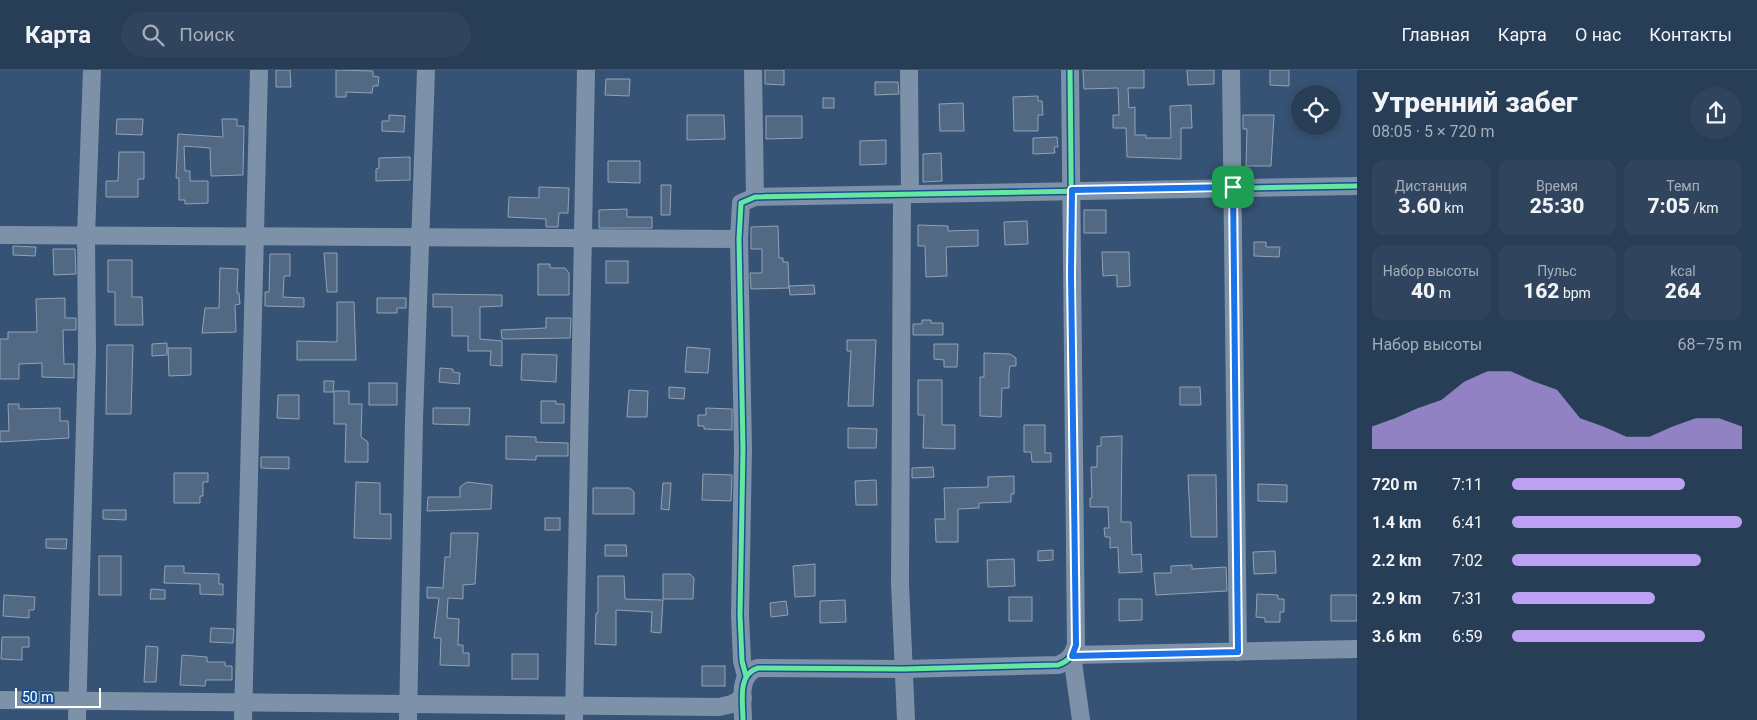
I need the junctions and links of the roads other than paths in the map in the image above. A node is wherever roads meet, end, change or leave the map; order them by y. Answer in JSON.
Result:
{"nodes":[{"id":1,"x":92,"y":70,"type":"edge"},
{"id":2,"x":259,"y":70,"type":"edge"},
{"id":3,"x":426,"y":70,"type":"edge"},
{"id":4,"x":586,"y":70,"type":"edge"},
{"id":5,"x":753,"y":70,"type":"edge"},
{"id":6,"x":909,"y":70,"type":"edge"},
{"id":7,"x":1070,"y":70,"type":"edge"},
{"id":8,"x":1231,"y":70,"type":"edge"},
{"id":9,"x":1357,"y":186,"type":"edge"},
{"id":10,"x":1233,"y":187,"type":"junction"},
{"id":11,"x":1072,"y":190,"type":"junction"},
{"id":12,"x":906,"y":194,"type":"junction"},
{"id":13,"x":755,"y":198,"type":"junction"},
{"id":14,"x":0,"y":235,"type":"edge"},
{"id":15,"x":86,"y":236,"type":"junction"},
{"id":16,"x":422,"y":237,"type":"junction"},
{"id":17,"x":254,"y":238,"type":"junction"},
{"id":18,"x":584,"y":239,"type":"junction"},
{"id":19,"x":739,"y":239,"type":"junction"},
{"id":20,"x":1357,"y":649,"type":"edge"},
{"id":21,"x":1238,"y":652,"type":"junction"},
{"id":22,"x":1072,"y":656,"type":"junction"},
{"id":23,"x":904,"y":669,"type":"junction"},
{"id":24,"x":746,"y":676,"type":"junction"},
{"id":25,"x":743,"y":698,"type":"junction"},
{"id":26,"x":0,"y":700,"type":"edge"},
{"id":27,"x":78,"y":700,"type":"junction"},
{"id":28,"x":243,"y":702,"type":"junction"},
{"id":29,"x":408,"y":711,"type":"edge"},
{"id":30,"x":574,"y":712,"type":"edge"},
{"id":31,"x":77,"y":720,"type":"edge"},
{"id":32,"x":243,"y":720,"type":"edge"},
{"id":33,"x":743,"y":720,"type":"edge"},
{"id":34,"x":906,"y":720,"type":"edge"},
{"id":35,"x":1081,"y":720,"type":"edge"}],
"edges":[{"from":1,"to":15,"type":"street"},
{"from":2,"to":17,"type":"street"},
{"from":3,"to":16,"type":"street"},
{"from":4,"to":18,"type":"street"},
{"from":5,"to":13,"type":"street"},
{"from":6,"to":12,"type":"street"},
{"from":7,"to":11,"type":"street"},
{"from":8,"to":10,"type":"street"},
{"from":9,"to":10,"type":"street"},
{"from":10,"to":11,"type":"street"},
{"from":10,"to":21,"type":"street"},
{"from":11,"to":12,"type":"street"},
{"from":11,"to":22,"type":"street"},
{"from":12,"to":13,"type":"street"},
{"from":12,"to":23,"type":"street"},
{"from":13,"to":19,"type":"street"},
{"from":14,"to":15,"type":"street"},
{"from":15,"to":17,"type":"street"},
{"from":15,"to":27,"type":"street"},
{"from":16,"to":17,"type":"street"},
{"from":16,"to":18,"type":"street"},
{"from":16,"to":29,"type":"street"},
{"from":17,"to":28,"type":"street"},
{"from":18,"to":19,"type":"street"},
{"from":18,"to":30,"type":"street"},
{"from":19,"to":24,"type":"street"},
{"from":20,"to":21,"type":"street"},
{"from":21,"to":22,"type":"street"},
{"from":22,"to":23,"type":"street"},
{"from":22,"to":35,"type":"street"},
{"from":23,"to":24,"type":"street"},
{"from":23,"to":34,"type":"street"},
{"from":24,"to":25,"type":"street"},
{"from":25,"to":30,"type":"street"},
{"from":25,"to":33,"type":"street"},
{"from":26,"to":27,"type":"street"},
{"from":27,"to":28,"type":"street"},
{"from":27,"to":31,"type":"street"},
{"from":28,"to":29,"type":"street"},
{"from":28,"to":32,"type":"street"},
{"from":29,"to":30,"type":"street"}]}
